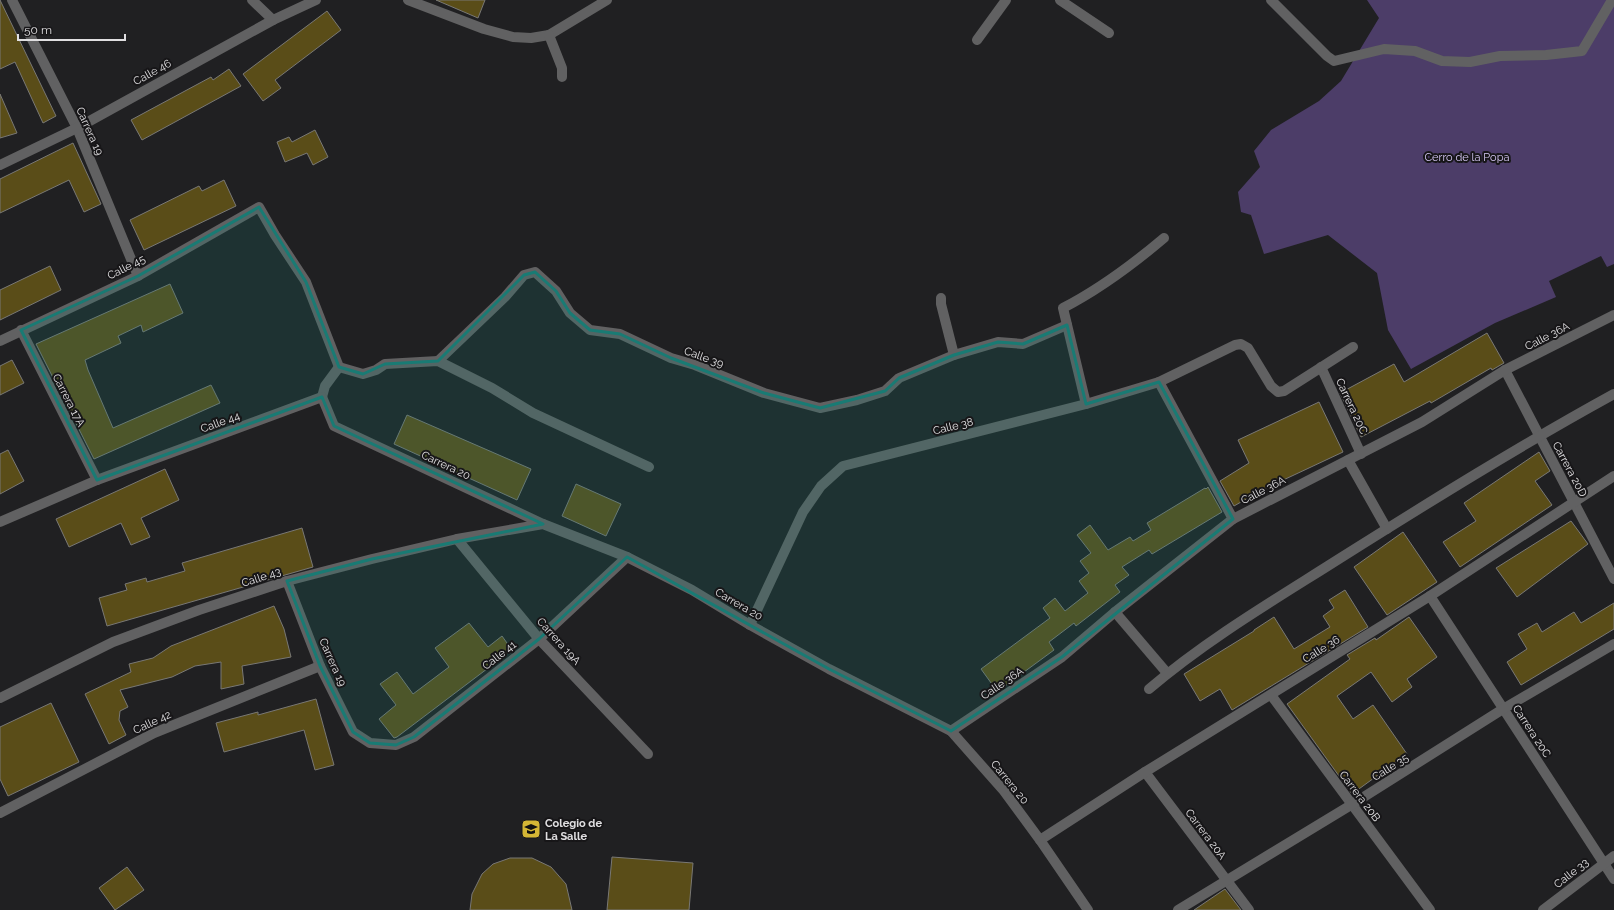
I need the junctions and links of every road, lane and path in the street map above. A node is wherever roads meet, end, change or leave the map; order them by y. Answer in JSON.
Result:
{"nodes":[{"id":1,"x":12,"y":0,"type":"edge"},
{"id":2,"x":252,"y":0,"type":"edge"},
{"id":3,"x":316,"y":0,"type":"edge"},
{"id":4,"x":408,"y":0,"type":"edge"},
{"id":5,"x":607,"y":0,"type":"edge"},
{"id":6,"x":1006,"y":0,"type":"edge"},
{"id":7,"x":1060,"y":0,"type":"edge"},
{"id":8,"x":1271,"y":0,"type":"edge"},
{"id":9,"x":1612,"y":0,"type":"edge"},
{"id":10,"x":273,"y":20,"type":"junction"},
{"id":11,"x":1109,"y":33,"type":"dead end"},
{"id":12,"x":549,"y":35,"type":"junction"},
{"id":13,"x":977,"y":40,"type":"dead end"},
{"id":14,"x":562,"y":77,"type":"dead end"},
{"id":15,"x":77,"y":128,"type":"junction"},
{"id":16,"x":0,"y":165,"type":"edge"},
{"id":17,"x":1164,"y":238,"type":"dead end"},
{"id":18,"x":138,"y":276,"type":"junction"},
{"id":19,"x":941,"y":298,"type":"dead end"},
{"id":20,"x":1614,"y":315,"type":"edge"},
{"id":21,"x":1067,"y":325,"type":"junction"},
{"id":22,"x":21,"y":330,"type":"junction"},
{"id":23,"x":0,"y":341,"type":"edge"},
{"id":24,"x":1353,"y":347,"type":"dead end"},
{"id":25,"x":954,"y":355,"type":"junction"},
{"id":26,"x":438,"y":361,"type":"junction"},
{"id":27,"x":339,"y":367,"type":"junction"},
{"id":28,"x":1321,"y":367,"type":"junction"},
{"id":29,"x":1505,"y":370,"type":"junction"},
{"id":30,"x":1159,"y":382,"type":"junction"},
{"id":31,"x":1614,"y":394,"type":"edge"},
{"id":32,"x":322,"y":397,"type":"junction"},
{"id":33,"x":1086,"y":404,"type":"junction"},
{"id":34,"x":1539,"y":436,"type":"junction"},
{"id":35,"x":1361,"y":454,"type":"junction"},
{"id":36,"x":1348,"y":460,"type":"junction"},
{"id":37,"x":649,"y":467,"type":"dead end"},
{"id":38,"x":1614,"y":476,"type":"edge"},
{"id":39,"x":97,"y":480,"type":"junction"},
{"id":40,"x":1574,"y":501,"type":"junction"},
{"id":41,"x":1233,"y":519,"type":"junction"},
{"id":42,"x":0,"y":522,"type":"edge"},
{"id":43,"x":543,"y":524,"type":"junction"},
{"id":44,"x":1387,"y":529,"type":"junction"},
{"id":45,"x":457,"y":539,"type":"junction"},
{"id":46,"x":627,"y":557,"type":"junction"},
{"id":47,"x":1614,"y":578,"type":"edge"},
{"id":48,"x":287,"y":581,"type":"junction"},
{"id":49,"x":1430,"y":596,"type":"junction"},
{"id":50,"x":1115,"y":612,"type":"junction"},
{"id":51,"x":750,"y":625,"type":"junction"},
{"id":52,"x":539,"y":639,"type":"junction"},
{"id":53,"x":1614,"y":644,"type":"edge"},
{"id":54,"x":320,"y":666,"type":"junction"},
{"id":55,"x":1167,"y":673,"type":"junction"},
{"id":56,"x":1149,"y":689,"type":"dead end"},
{"id":57,"x":1271,"y":695,"type":"junction"},
{"id":58,"x":0,"y":698,"type":"edge"},
{"id":59,"x":1503,"y":709,"type":"junction"},
{"id":60,"x":951,"y":731,"type":"junction"},
{"id":61,"x":370,"y":743,"type":"joint"},
{"id":62,"x":648,"y":754,"type":"dead end"},
{"id":63,"x":1145,"y":772,"type":"junction"},
{"id":64,"x":1351,"y":805,"type":"junction"},
{"id":65,"x":0,"y":813,"type":"edge"},
{"id":66,"x":1040,"y":840,"type":"junction"},
{"id":67,"x":1614,"y":856,"type":"edge"},
{"id":68,"x":1604,"y":863,"type":"junction"},
{"id":69,"x":1614,"y":879,"type":"edge"},
{"id":70,"x":1226,"y":880,"type":"junction"},
{"id":71,"x":1088,"y":910,"type":"edge"},
{"id":72,"x":1178,"y":910,"type":"edge"},
{"id":73,"x":1249,"y":910,"type":"edge"},
{"id":74,"x":1430,"y":910,"type":"edge"},
{"id":75,"x":1543,"y":910,"type":"edge"}],
"edges":[{"from":1,"to":15,"type":"street","name":"Carrera 19"},
{"from":2,"to":10,"type":"street"},
{"from":3,"to":10,"type":"street","name":"Calle 46"},
{"from":4,"to":12,"type":"street"},
{"from":5,"to":12,"type":"street"},
{"from":6,"to":13,"type":"street"},
{"from":7,"to":11,"type":"street"},
{"from":8,"to":9,"type":"street"},
{"from":10,"to":15,"type":"street","name":"Calle 46"},
{"from":12,"to":14,"type":"street"},
{"from":15,"to":16,"type":"street","name":"Calle 46"},
{"from":15,"to":18,"type":"street","name":"Carrera 19"},
{"from":17,"to":21,"type":"street"},
{"from":18,"to":22,"type":"street","name":"Calle 45"},
{"from":18,"to":27,"type":"street","name":"Calle 45"},
{"from":19,"to":25,"type":"street"},
{"from":20,"to":29,"type":"street","name":"Calle 36A"},
{"from":21,"to":25,"type":"street"},
{"from":21,"to":33,"type":"street"},
{"from":22,"to":23,"type":"street","name":"Calle 45"},
{"from":22,"to":39,"type":"street","name":"Carrera 17A"},
{"from":24,"to":28,"type":"street"},
{"from":25,"to":26,"type":"street","name":"Calle 39"},
{"from":26,"to":27,"type":"street"},
{"from":26,"to":37,"type":"street"},
{"from":27,"to":32,"type":"street"},
{"from":28,"to":30,"type":"street","name":"Calle 38"},
{"from":28,"to":35,"type":"street","name":"Carrera 20C"},
{"from":29,"to":34,"type":"street","name":"Carrera 20D"},
{"from":29,"to":35,"type":"street","name":"Calle 36A"},
{"from":30,"to":33,"type":"street","name":"Calle 38"},
{"from":30,"to":41,"type":"street"},
{"from":31,"to":34,"type":"street"},
{"from":32,"to":39,"type":"street","name":"Calle 44"},
{"from":32,"to":43,"type":"street","name":"Carrera 20"},
{"from":33,"to":51,"type":"street","name":"Calle 38"},
{"from":34,"to":40,"type":"street","name":"Carrera 20D"},
{"from":34,"to":44,"type":"street"},
{"from":35,"to":36,"type":"street","name":"Calle 36A"},
{"from":36,"to":41,"type":"street","name":"Calle 36A"},
{"from":36,"to":44,"type":"street"},
{"from":38,"to":40,"type":"street","name":"Calle 36"},
{"from":39,"to":42,"type":"street","name":"Calle 44"},
{"from":40,"to":47,"type":"street","name":"Carrera 20D"},
{"from":40,"to":49,"type":"street","name":"Calle 36"},
{"from":41,"to":50,"type":"street","name":"Calle 36A"},
{"from":43,"to":45,"type":"street","name":"Calle 43"},
{"from":43,"to":46,"type":"street","name":"Carrera 20"},
{"from":44,"to":55,"type":"street"},
{"from":45,"to":48,"type":"street","name":"Calle 43"},
{"from":45,"to":52,"type":"street","name":"Carrera 19A"},
{"from":46,"to":51,"type":"street","name":"Carrera 20"},
{"from":46,"to":52,"type":"street","name":"Calle 41"},
{"from":48,"to":54,"type":"street","name":"Carrera 19"},
{"from":48,"to":58,"type":"street","name":"Calle 43"},
{"from":49,"to":57,"type":"street","name":"Calle 36"},
{"from":49,"to":59,"type":"street","name":"Carrera 20C"},
{"from":50,"to":55,"type":"street"},
{"from":50,"to":60,"type":"street","name":"Calle 36A"},
{"from":51,"to":60,"type":"street","name":"Carrera 20"},
{"from":52,"to":61,"type":"street","name":"Calle 41"},
{"from":52,"to":62,"type":"street","name":"Carrera 19A"},
{"from":53,"to":59,"type":"street","name":"Calle 35"},
{"from":54,"to":61,"type":"street","name":"Carrera 19"},
{"from":54,"to":65,"type":"street","name":"Calle 42"},
{"from":55,"to":56,"type":"street"},
{"from":57,"to":63,"type":"street","name":"Calle 36"},
{"from":57,"to":64,"type":"street","name":"Carrera 20B"},
{"from":59,"to":64,"type":"street","name":"Calle 35"},
{"from":59,"to":68,"type":"street","name":"Carrera 20C"},
{"from":60,"to":66,"type":"street","name":"Carrera 20"},
{"from":63,"to":66,"type":"street","name":"Calle 36"},
{"from":63,"to":70,"type":"street","name":"Carrera 20A"},
{"from":64,"to":70,"type":"street","name":"Calle 35"},
{"from":64,"to":74,"type":"street","name":"Carrera 20B"},
{"from":66,"to":71,"type":"street","name":"Carrera 20"},
{"from":67,"to":68,"type":"street","name":"Calle 33"},
{"from":68,"to":69,"type":"street","name":"Carrera 20C"},
{"from":68,"to":75,"type":"street","name":"Calle 33"},
{"from":70,"to":72,"type":"street","name":"Calle 35"},
{"from":70,"to":73,"type":"street","name":"Carrera 20A"}]}
